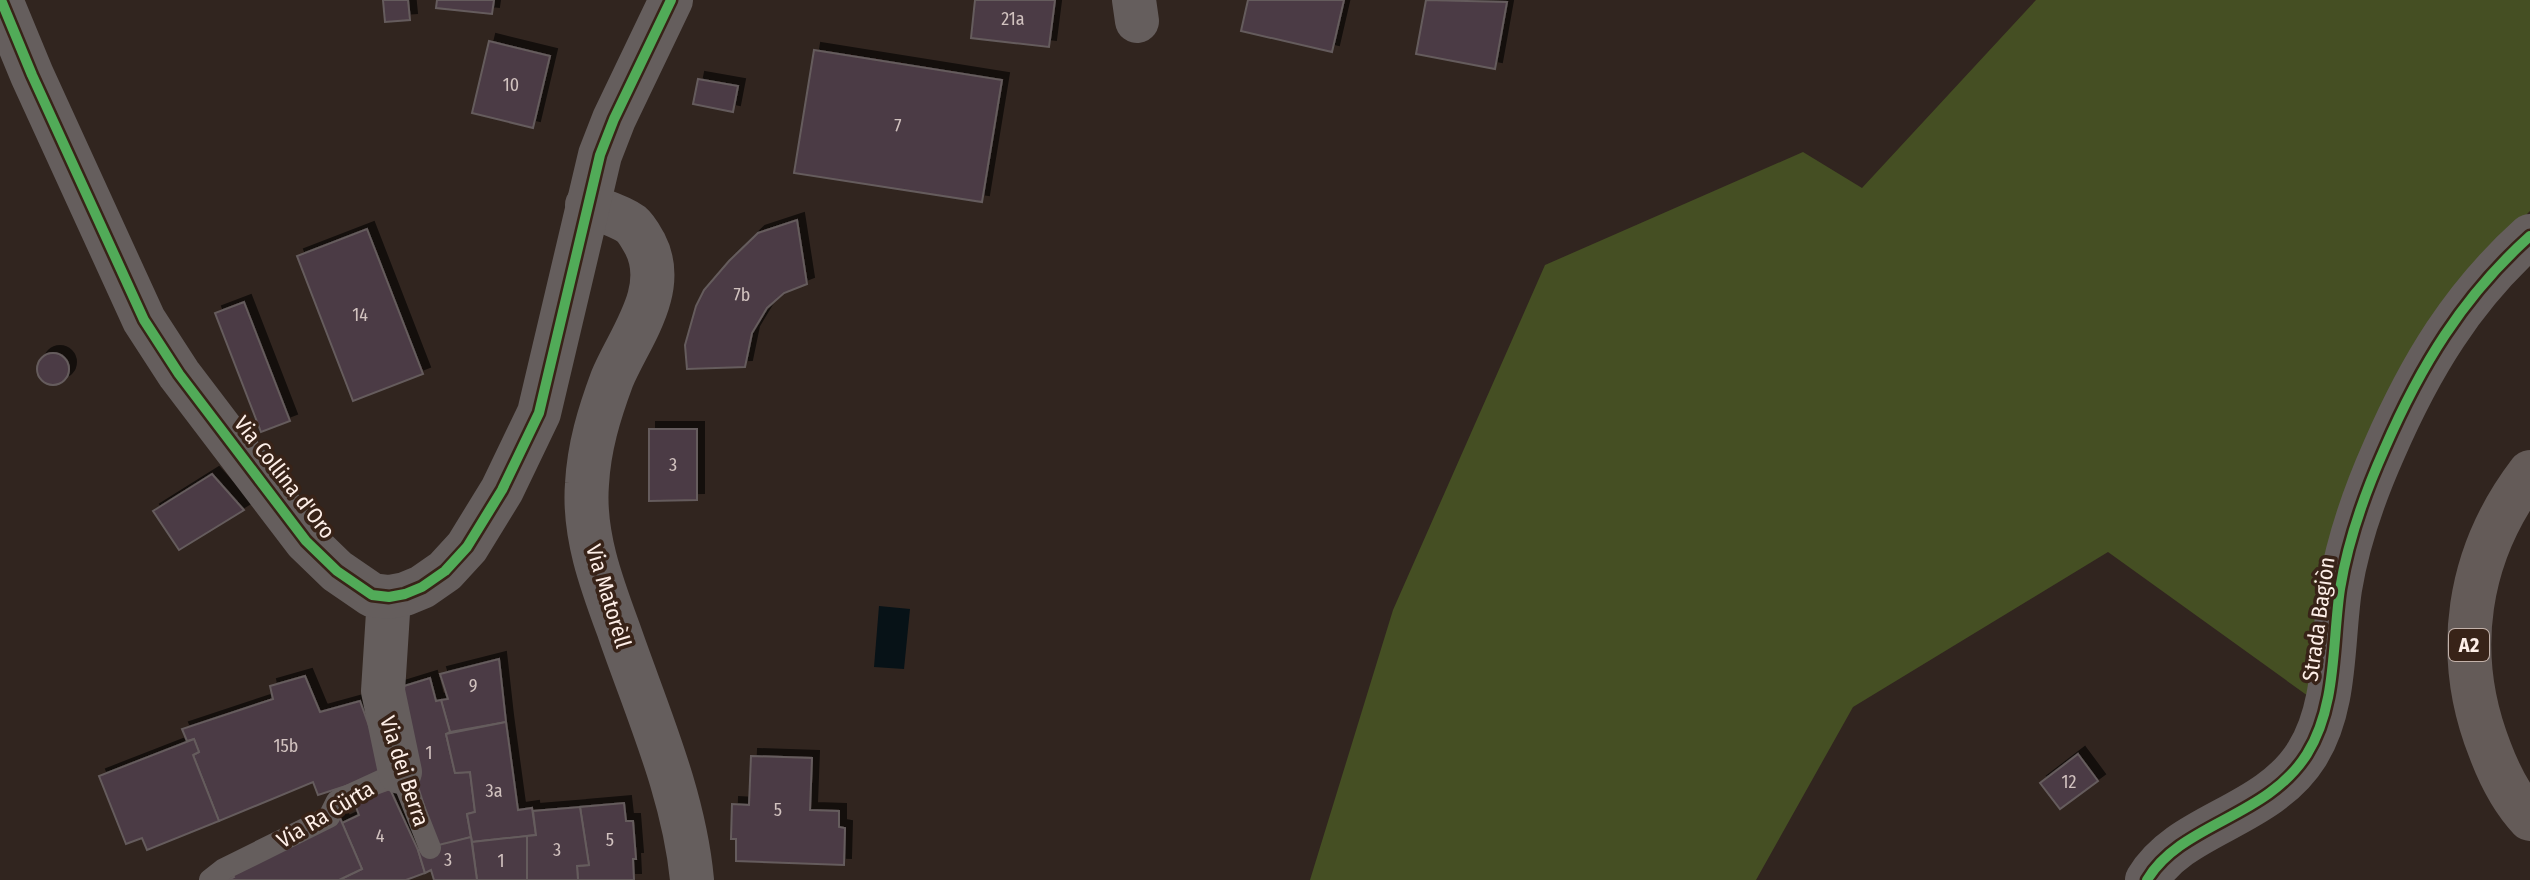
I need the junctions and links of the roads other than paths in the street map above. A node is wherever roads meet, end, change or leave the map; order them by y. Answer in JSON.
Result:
{"nodes":[{"id":1,"x":1,"y":0,"type":"edge"},
{"id":2,"x":671,"y":0,"type":"edge"},
{"id":3,"x":587,"y":205,"type":"junction"},
{"id":4,"x":2530,"y":236,"type":"edge"},
{"id":5,"x":2530,"y":472,"type":"edge"},
{"id":6,"x":389,"y":597,"type":"junction"},
{"id":7,"x":400,"y":772,"type":"junction"},
{"id":8,"x":2530,"y":819,"type":"edge"},
{"id":9,"x":430,"y":848,"type":"dead end"},
{"id":10,"x":210,"y":880,"type":"edge"},
{"id":11,"x":692,"y":880,"type":"edge"},
{"id":12,"x":2147,"y":880,"type":"edge"}],
"edges":[{"from":1,"to":6,"type":"street","name":"Via Collina d'Oro"},
{"from":2,"to":3,"type":"street"},
{"from":3,"to":6,"type":"street"},
{"from":3,"to":11,"type":"street","name":"Via Matorèll"},
{"from":4,"to":12,"type":"street","name":"Strada Bagiòn"},
{"from":5,"to":8,"type":"highway","number":"A2"},
{"from":6,"to":7,"type":"street","name":"Via dei Berra"},
{"from":7,"to":9,"type":"lane","name":"Via dei Berra"},
{"from":7,"to":10,"type":"lane","name":"Via Ra Cürta"}]}
